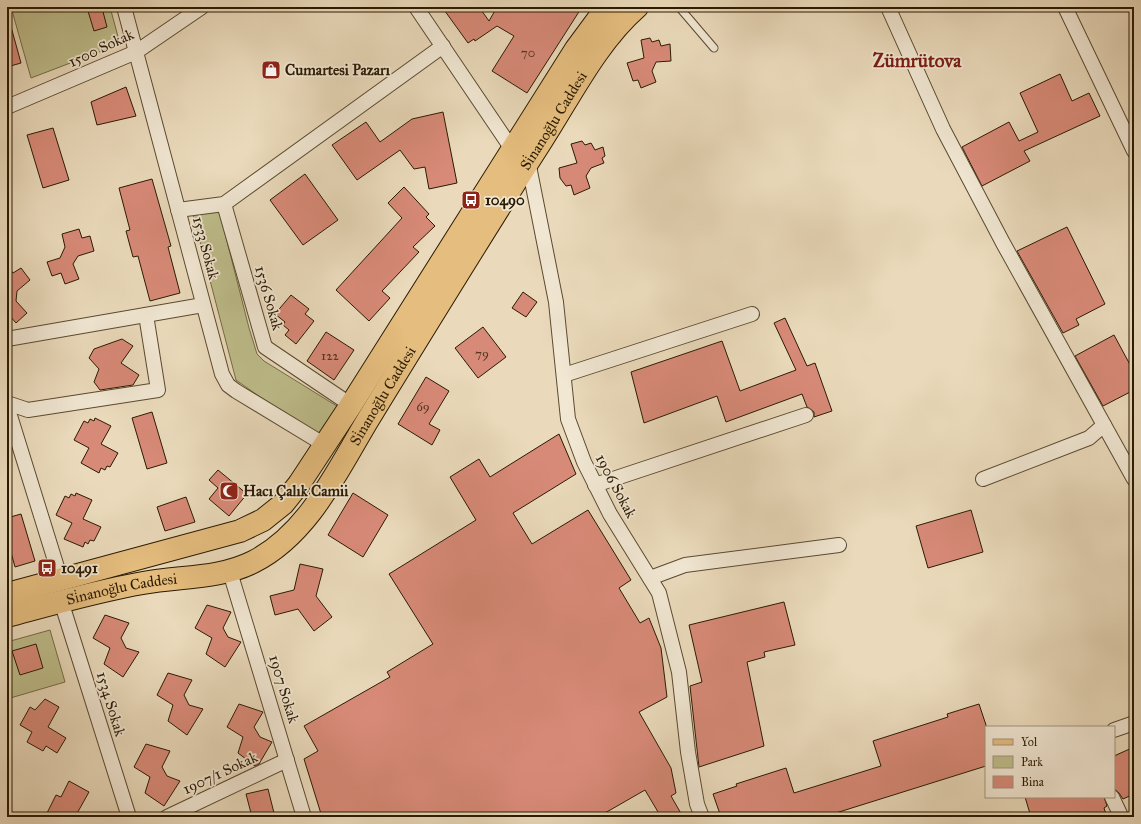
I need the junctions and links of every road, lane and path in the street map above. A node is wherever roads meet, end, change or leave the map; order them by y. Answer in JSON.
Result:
{"nodes":[{"id":1,"x":124,"y":7,"type":"edge"},
{"id":2,"x":202,"y":7,"type":"edge"},
{"id":3,"x":416,"y":7,"type":"edge"},
{"id":4,"x":607,"y":7,"type":"edge"},
{"id":5,"x":637,"y":7,"type":"edge"},
{"id":6,"x":679,"y":7,"type":"edge"},
{"id":7,"x":888,"y":7,"type":"edge"},
{"id":8,"x":1065,"y":7,"type":"edge"},
{"id":9,"x":443,"y":46,"type":"junction"},
{"id":10,"x":714,"y":48,"type":"dead end"},
{"id":11,"x":136,"y":52,"type":"junction"},
{"id":12,"x":7,"y":107,"type":"edge"},
{"id":13,"x":1134,"y":151,"type":"edge"},
{"id":14,"x":520,"y":155,"type":"junction"},
{"id":15,"x":224,"y":204,"type":"junction"},
{"id":16,"x":178,"y":210,"type":"junction"},
{"id":17,"x":203,"y":305,"type":"junction"},
{"id":18,"x":752,"y":314,"type":"dead end"},
{"id":19,"x":146,"y":315,"type":"junction"},
{"id":20,"x":7,"y":338,"type":"edge"},
{"id":21,"x":564,"y":375,"type":"junction"},
{"id":22,"x":7,"y":403,"type":"edge"},
{"id":23,"x":351,"y":405,"type":"junction"},
{"id":24,"x":7,"y":406,"type":"edge"},
{"id":25,"x":806,"y":415,"type":"dead end"},
{"id":26,"x":1104,"y":425,"type":"junction"},
{"id":27,"x":325,"y":446,"type":"junction"},
{"id":28,"x":983,"y":479,"type":"dead end"},
{"id":29,"x":1134,"y":479,"type":"edge"},
{"id":30,"x":595,"y":485,"type":"junction"},
{"id":31,"x":839,"y":545,"type":"dead end"},
{"id":32,"x":230,"y":572,"type":"junction"},
{"id":33,"x":650,"y":578,"type":"junction"},
{"id":34,"x":61,"y":591,"type":"junction"},
{"id":35,"x":7,"y":594,"type":"edge"},
{"id":36,"x":7,"y":616,"type":"edge"},
{"id":37,"x":1134,"y":723,"type":"edge"},
{"id":38,"x":1115,"y":730,"type":"edge"},
{"id":39,"x":287,"y":760,"type":"junction"},
{"id":40,"x":1112,"y":798,"type":"edge"},
{"id":41,"x":1121,"y":816,"type":"dead end"},
{"id":42,"x":129,"y":817,"type":"edge"},
{"id":43,"x":167,"y":817,"type":"edge"},
{"id":44,"x":304,"y":817,"type":"edge"},
{"id":45,"x":702,"y":817,"type":"edge"}],
"edges":[{"from":1,"to":11,"type":"street","name":"1533 Sokak"},
{"from":2,"to":11,"type":"street","name":"1500 Sokak"},
{"from":3,"to":9,"type":"street"},
{"from":4,"to":14,"type":"main road","name":"Si̇nanoğlu Caddesi"},
{"from":5,"to":14,"type":"main road","name":"Si̇nanoğlu Caddesi"},
{"from":6,"to":10,"type":"lane"},
{"from":7,"to":26,"type":"street"},
{"from":8,"to":13,"type":"street"},
{"from":9,"to":14,"type":"street"},
{"from":9,"to":15,"type":"street"},
{"from":11,"to":12,"type":"street","name":"1500 Sokak"},
{"from":11,"to":16,"type":"street","name":"1533 Sokak"},
{"from":14,"to":21,"type":"street","name":"1906 Sokak"},
{"from":14,"to":23,"type":"main road","name":"Si̇nanoğlu Caddesi"},
{"from":14,"to":32,"type":"main road","name":"Si̇nanoğlu Caddesi"},
{"from":15,"to":16,"type":"street"},
{"from":15,"to":23,"type":"street","name":"1536 Sokak"},
{"from":16,"to":17,"type":"street","name":"1533 Sokak"},
{"from":17,"to":19,"type":"street"},
{"from":17,"to":27,"type":"street","name":"1533 Sokak"},
{"from":18,"to":21,"type":"street"},
{"from":19,"to":20,"type":"street"},
{"from":19,"to":22,"type":"street"},
{"from":21,"to":30,"type":"street","name":"1906 Sokak"},
{"from":23,"to":27,"type":"main road","name":"Si̇nanoğlu Caddesi"},
{"from":24,"to":34,"type":"street","name":"1534 Sokak"},
{"from":25,"to":30,"type":"street"},
{"from":26,"to":28,"type":"street"},
{"from":26,"to":29,"type":"street"},
{"from":27,"to":34,"type":"main road","name":"Si̇nanoğlu Caddesi"},
{"from":30,"to":33,"type":"street","name":"1906 Sokak"},
{"from":31,"to":33,"type":"street"},
{"from":32,"to":34,"type":"main road","name":"Si̇nanoğlu Caddesi"},
{"from":32,"to":39,"type":"street","name":"1907 Sokak"},
{"from":33,"to":45,"type":"street","name":"1906 Sokak"},
{"from":34,"to":35,"type":"main road","name":"Si̇nanoğlu Caddesi"},
{"from":34,"to":36,"type":"main road","name":"Si̇nanoğlu Caddesi"},
{"from":34,"to":42,"type":"street","name":"1534 Sokak"},
{"from":37,"to":38,"type":"street"},
{"from":39,"to":43,"type":"street","name":"1907/1 Sokak"},
{"from":39,"to":44,"type":"street","name":"1907 Sokak"},
{"from":40,"to":41,"type":"street"}]}
